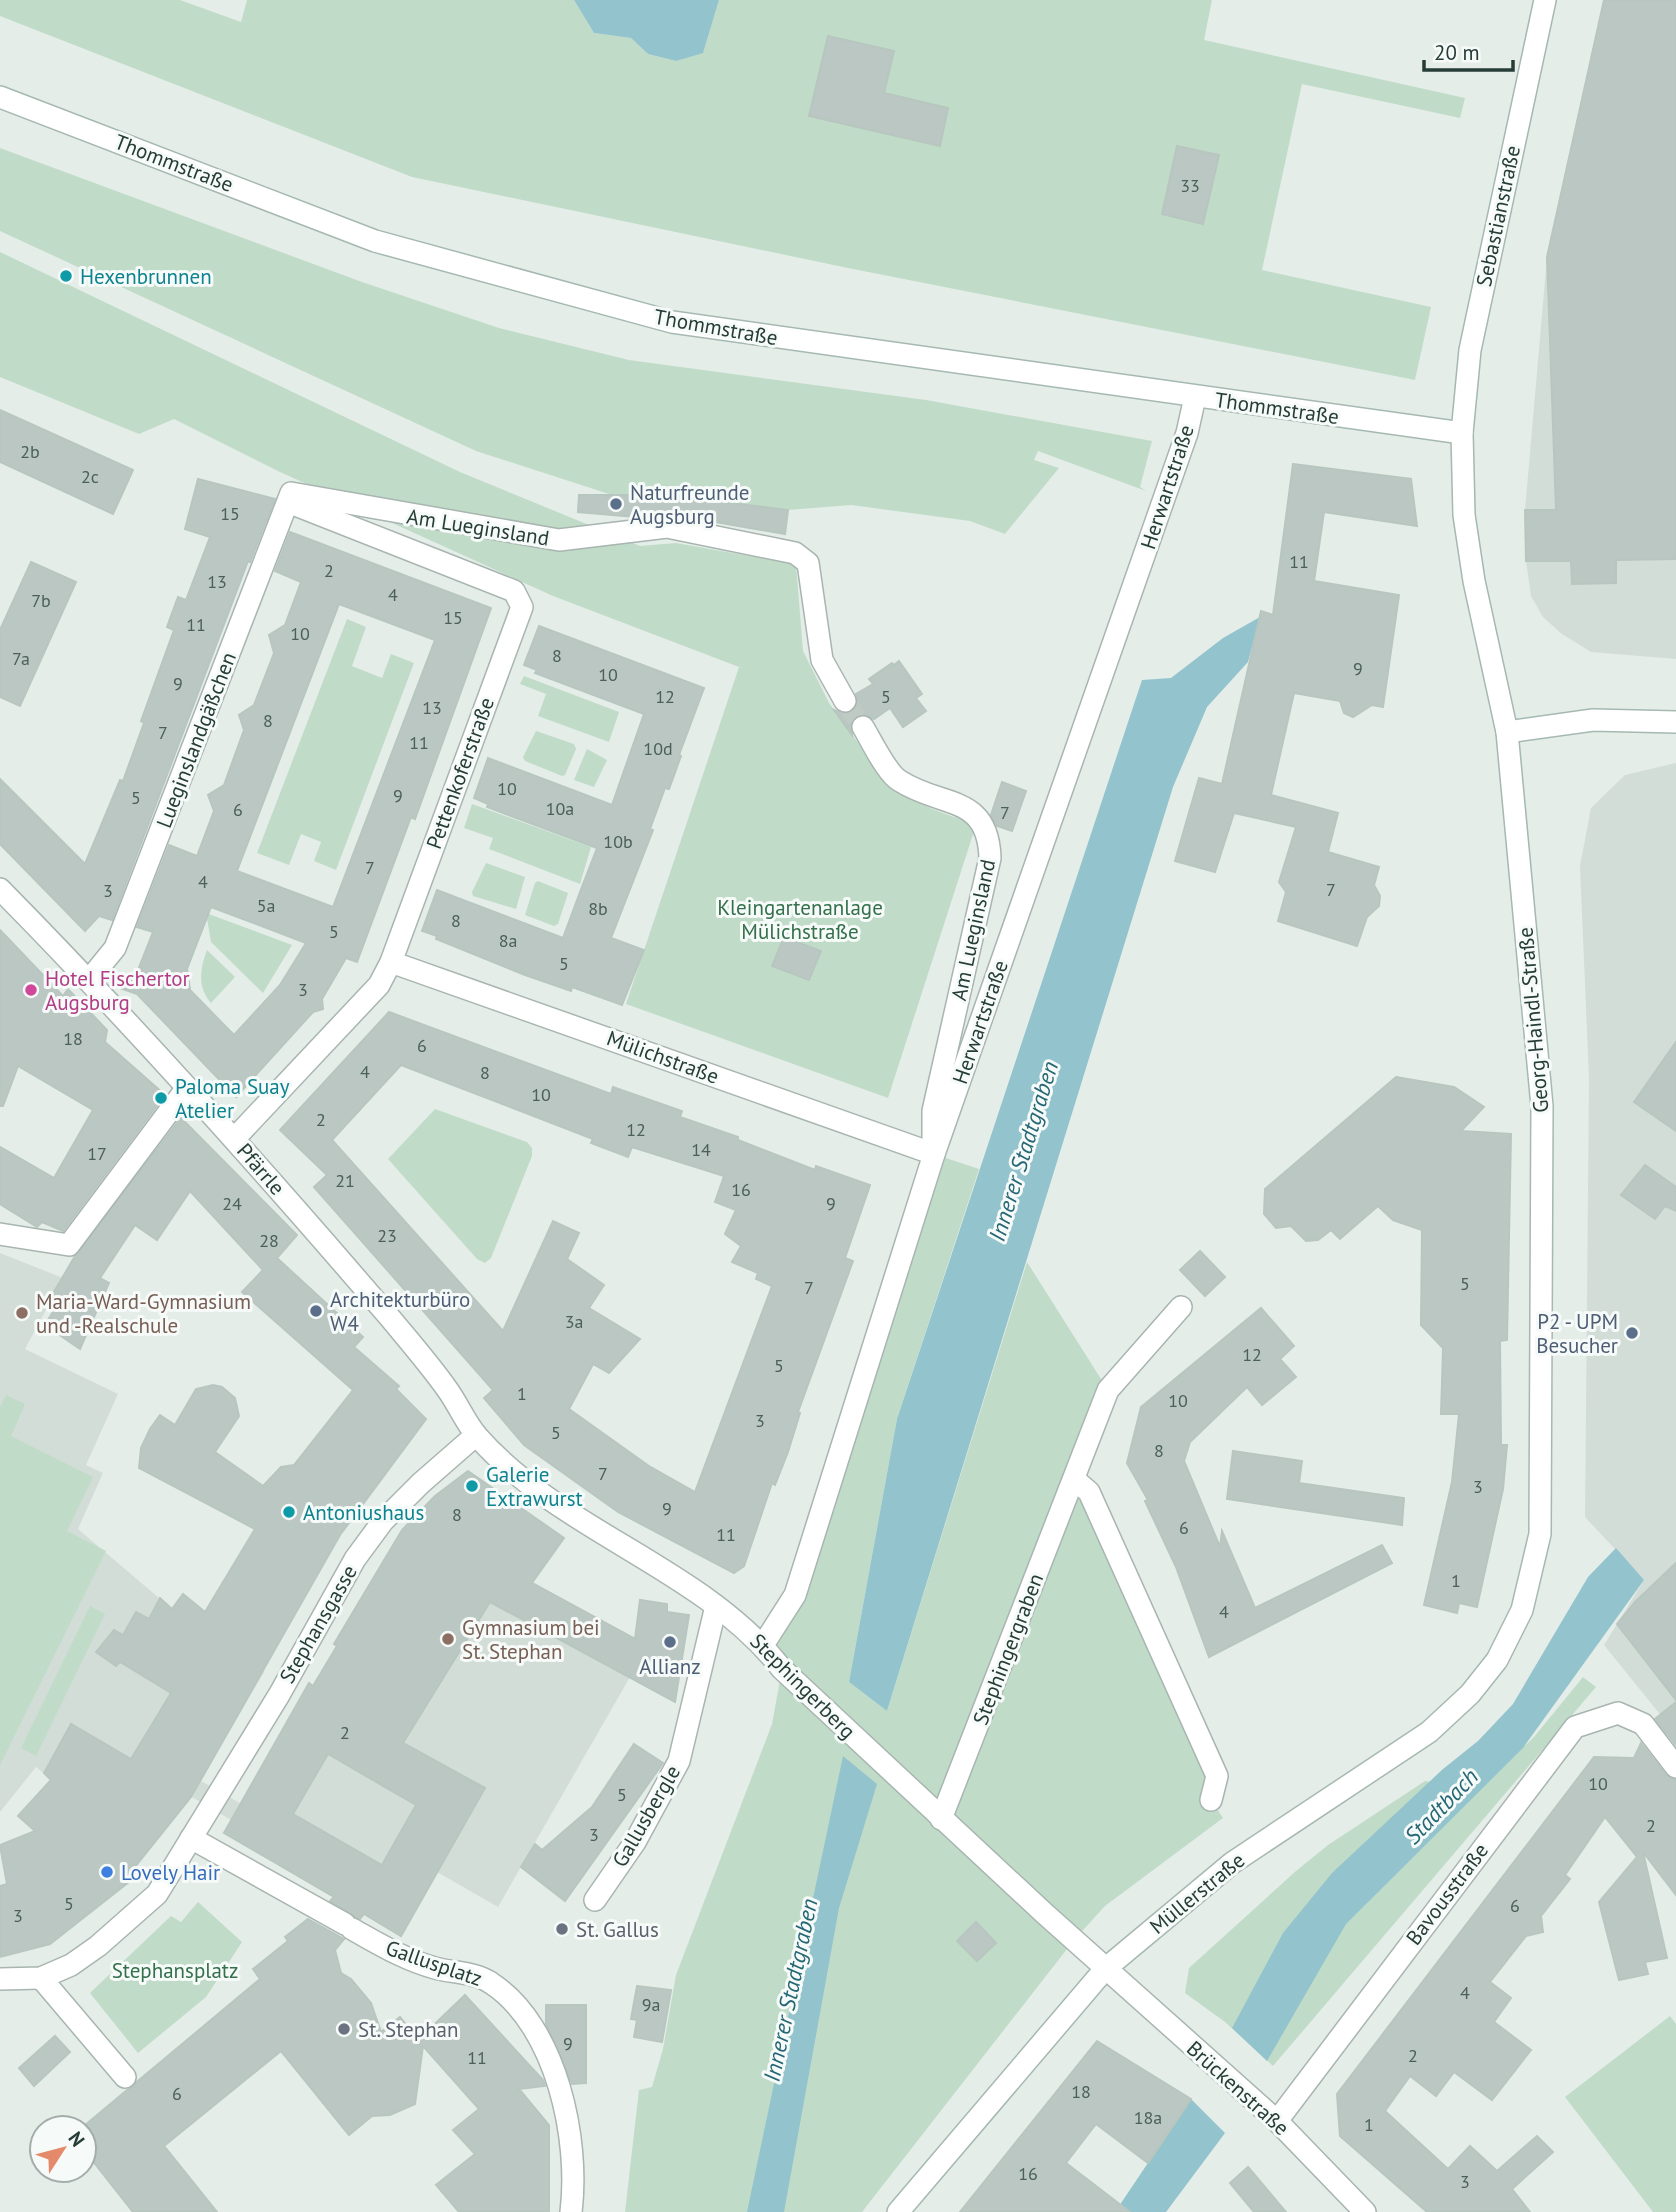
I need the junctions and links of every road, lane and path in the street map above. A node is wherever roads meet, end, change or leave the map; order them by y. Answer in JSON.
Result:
{"nodes":[{"id":1,"x":1545,"y":0,"type":"edge"},
{"id":2,"x":0,"y":97,"type":"edge"},
{"id":3,"x":1195,"y":397,"type":"junction"},
{"id":4,"x":1462,"y":433,"type":"junction"},
{"id":5,"x":289,"y":498,"type":"junction"},
{"id":6,"x":845,"y":701,"type":"tunnel mouth"},
{"id":7,"x":1676,"y":722,"type":"edge"},
{"id":8,"x":863,"y":727,"type":"tunnel mouth"},
{"id":9,"x":1507,"y":732,"type":"junction"},
{"id":10,"x":0,"y":889,"type":"edge"},
{"id":11,"x":391,"y":962,"type":"junction"},
{"id":12,"x":89,"y":979,"type":"junction"},
{"id":13,"x":186,"y":1089,"type":"junction"},
{"id":14,"x":235,"y":1138,"type":"junction"},
{"id":15,"x":934,"y":1151,"type":"junction"},
{"id":16,"x":0,"y":1234,"type":"edge"},
{"id":17,"x":1181,"y":1307,"type":"dead end"},
{"id":18,"x":475,"y":1435,"type":"junction"},
{"id":19,"x":1074,"y":1479,"type":"junction"},
{"id":20,"x":716,"y":1606,"type":"junction"},
{"id":21,"x":1522,"y":1610,"type":"joint"},
{"id":22,"x":763,"y":1645,"type":"junction"},
{"id":23,"x":1676,"y":1767,"type":"edge"},
{"id":24,"x":1211,"y":1800,"type":"dead end"},
{"id":25,"x":941,"y":1819,"type":"junction"},
{"id":26,"x":191,"y":1838,"type":"junction"},
{"id":27,"x":595,"y":1900,"type":"dead end"},
{"id":28,"x":1105,"y":1969,"type":"junction"},
{"id":29,"x":41,"y":1978,"type":"junction"},
{"id":30,"x":0,"y":1979,"type":"edge"},
{"id":31,"x":125,"y":2077,"type":"dead end"},
{"id":32,"x":1277,"y":2121,"type":"junction"},
{"id":33,"x":571,"y":2212,"type":"edge"},
{"id":34,"x":898,"y":2212,"type":"edge"},
{"id":35,"x":1366,"y":2212,"type":"edge"}],
"edges":[{"from":1,"to":4,"type":"street","name":"Sebastianstraße"},
{"from":2,"to":3,"type":"street","name":"Thommstraße"},
{"from":3,"to":4,"type":"street","name":"Thommstraße"},
{"from":3,"to":15,"type":"street","name":"Herwartstraße"},
{"from":4,"to":9,"type":"street","name":"Georg-Haindl-Straße"},
{"from":5,"to":6,"type":"street","name":"Am Lueginsland"},
{"from":5,"to":11,"type":"street","name":"Pettenkoferstraße"},
{"from":5,"to":12,"type":"street","name":"Lueginslandgäßchen"},
{"from":7,"to":9,"type":"street"},
{"from":8,"to":15,"type":"street","name":"Am Lueginsland"},
{"from":9,"to":21,"type":"street","name":"Georg-Haindl-Straße"},
{"from":10,"to":12,"type":"street","name":"Pfärrle"},
{"from":11,"to":14,"type":"street","name":"Pettenkoferstraße"},
{"from":11,"to":15,"type":"street","name":"Mülichstraße"},
{"from":12,"to":13,"type":"street","name":"Pfärrle"},
{"from":13,"to":14,"type":"street","name":"Pfärrle"},
{"from":13,"to":16,"type":"street"},
{"from":14,"to":18,"type":"street","name":"Pfärrle"},
{"from":15,"to":22,"type":"street","name":"Herwartstraße"},
{"from":17,"to":19,"type":"street","name":"Stephingergraben"},
{"from":18,"to":20,"type":"street","name":"Stephingerberg"},
{"from":18,"to":26,"type":"street","name":"Stephansgasse"},
{"from":19,"to":24,"type":"street"},
{"from":19,"to":25,"type":"street","name":"Stephingergraben"},
{"from":20,"to":22,"type":"street","name":"Stephingerberg"},
{"from":20,"to":27,"type":"street","name":"Gallusbergle"},
{"from":21,"to":28,"type":"street","name":"Müllerstraße"},
{"from":22,"to":25,"type":"street","name":"Stephingerberg"},
{"from":23,"to":32,"type":"street","name":"Bavousstraße"},
{"from":25,"to":28,"type":"street","name":"Stephingerberg"},
{"from":26,"to":29,"type":"street"},
{"from":26,"to":33,"type":"street","name":"Gallusplatz"},
{"from":28,"to":32,"type":"street","name":"Brückenstraße"},
{"from":28,"to":34,"type":"street","name":"Müllerstraße"},
{"from":29,"to":30,"type":"street"},
{"from":29,"to":31,"type":"street"},
{"from":32,"to":35,"type":"street","name":"Brückenstraße"}]}
